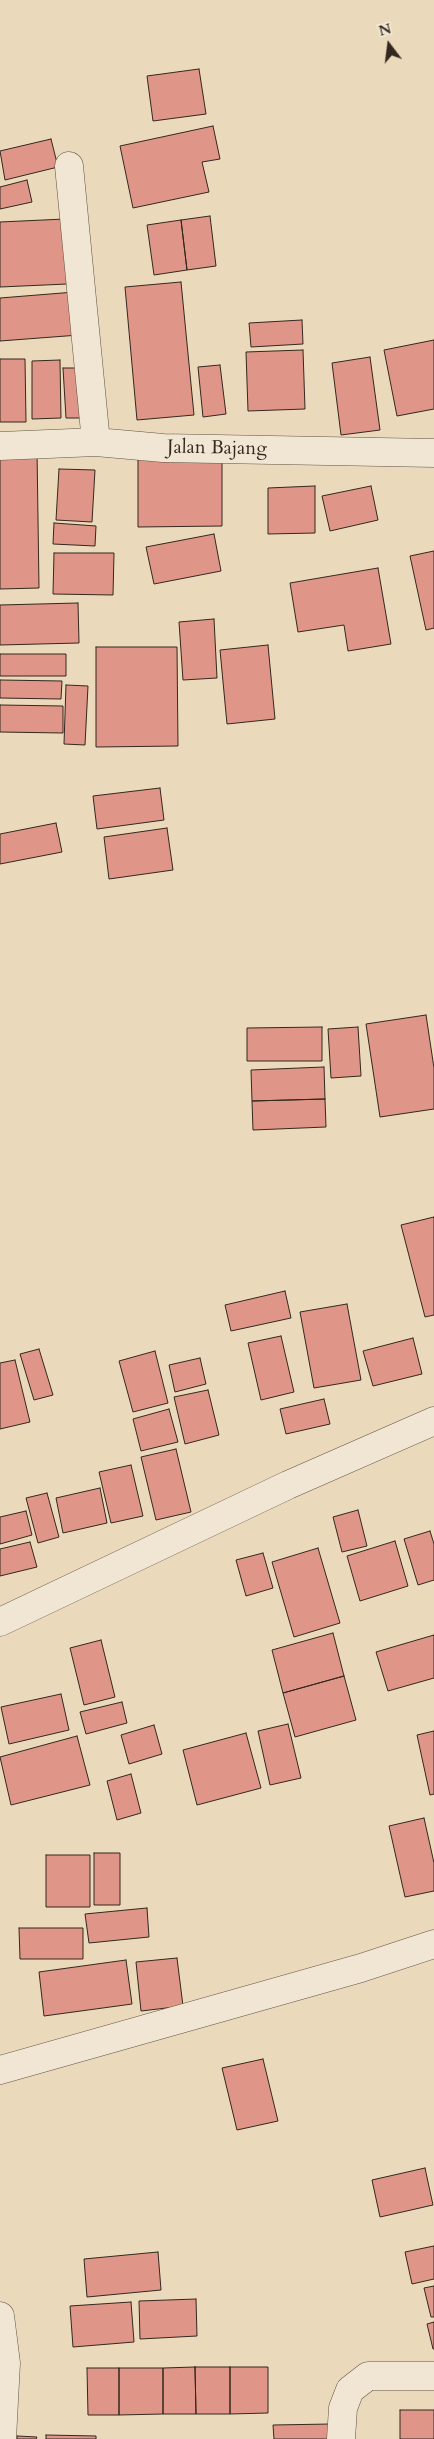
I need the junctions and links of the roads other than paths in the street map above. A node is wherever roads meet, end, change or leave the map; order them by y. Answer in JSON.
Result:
{"nodes":[{"id":1,"x":69,"y":166,"type":"dead end"},
{"id":2,"x":96,"y":442,"type":"junction"},
{"id":3,"x":0,"y":446,"type":"edge"},
{"id":4,"x":434,"y":453,"type":"edge"},
{"id":5,"x":434,"y":1421,"type":"edge"},
{"id":6,"x":0,"y":1622,"type":"edge"},
{"id":7,"x":434,"y":1944,"type":"edge"},
{"id":8,"x":0,"y":2070,"type":"edge"},
{"id":9,"x":0,"y":2316,"type":"edge"},
{"id":10,"x":434,"y":2376,"type":"edge"},
{"id":11,"x":2,"y":2439,"type":"edge"},
{"id":12,"x":341,"y":2439,"type":"edge"}],
"edges":[{"from":1,"to":2,"type":"street"},
{"from":2,"to":3,"type":"street","name":"Jalan Bajang"},
{"from":2,"to":4,"type":"street","name":"Jalan Bajang"},
{"from":5,"to":6,"type":"street"},
{"from":7,"to":8,"type":"street"},
{"from":9,"to":11,"type":"street"},
{"from":10,"to":12,"type":"street"}]}
